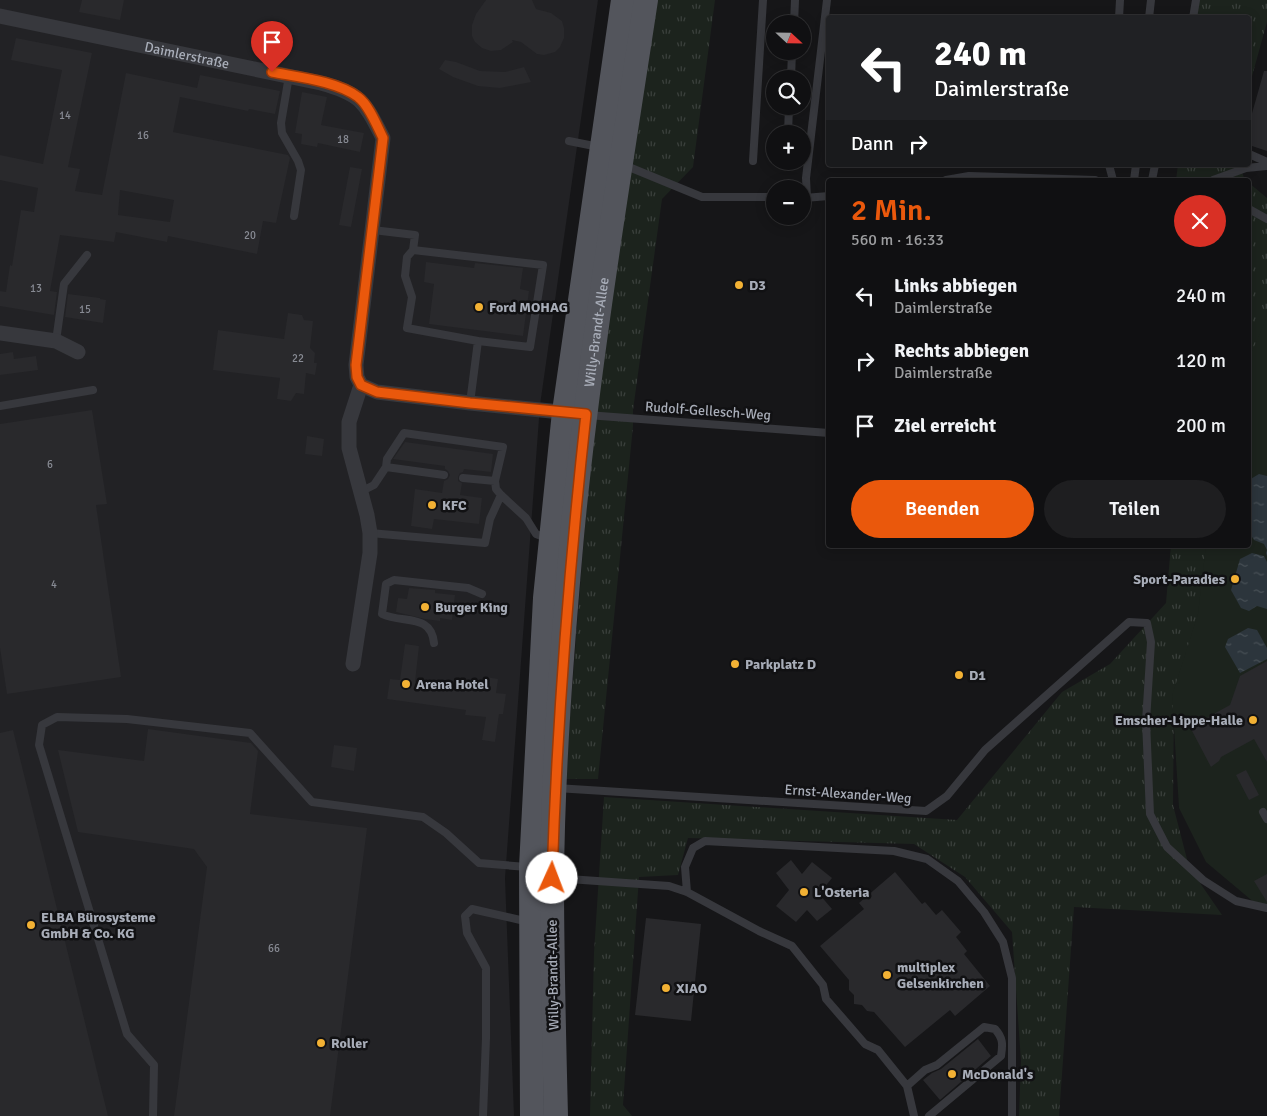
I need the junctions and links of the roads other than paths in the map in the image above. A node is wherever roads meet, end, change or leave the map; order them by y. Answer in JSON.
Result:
{"nodes":[{"id":1,"x":623,"y":0,"type":"edge"},
{"id":2,"x":646,"y":0,"type":"edge"},
{"id":3,"x":763,"y":0,"type":"edge"},
{"id":4,"x":795,"y":0,"type":"edge"},
{"id":5,"x":827,"y":0,"type":"edge"},
{"id":6,"x":1120,"y":0,"type":"edge"},
{"id":7,"x":1151,"y":0,"type":"edge"},
{"id":8,"x":1196,"y":0,"type":"edge"},
{"id":9,"x":794,"y":15,"type":"edge"},
{"id":10,"x":1119,"y":15,"type":"edge"},
{"id":11,"x":1149,"y":15,"type":"edge"},
{"id":12,"x":1194,"y":15,"type":"edge"},
{"id":13,"x":0,"y":16,"type":"edge"},
{"id":14,"x":288,"y":76,"type":"junction"},
{"id":15,"x":569,"y":141,"type":"dead end"},
{"id":16,"x":1251,"y":155,"type":"edge"},
{"id":17,"x":608,"y":159,"type":"junction"},
{"id":18,"x":753,"y":162,"type":"dead end"},
{"id":19,"x":1267,"y":164,"type":"edge"},
{"id":20,"x":958,"y":178,"type":"edge"},
{"id":21,"x":1019,"y":178,"type":"edge"},
{"id":22,"x":1218,"y":178,"type":"edge"},
{"id":23,"x":806,"y":180,"type":"edge"},
{"id":24,"x":826,"y":196,"type":"edge"},
{"id":25,"x":766,"y":197,"type":"edge"},
{"id":26,"x":811,"y":198,"type":"edge"},
{"id":27,"x":1251,"y":210,"type":"edge"},
{"id":28,"x":294,"y":216,"type":"dead end"},
{"id":29,"x":1267,"y":219,"type":"edge"},
{"id":30,"x":373,"y":230,"type":"junction"},
{"id":31,"x":413,"y":250,"type":"junction"},
{"id":32,"x":87,"y":255,"type":"dead end"},
{"id":33,"x":0,"y":333,"type":"edge"},
{"id":34,"x":56,"y":341,"type":"junction"},
{"id":35,"x":478,"y":341,"type":"junction"},
{"id":36,"x":78,"y":352,"type":"dead end"},
{"id":37,"x":361,"y":385,"type":"junction"},
{"id":38,"x":93,"y":390,"type":"dead end"},
{"id":39,"x":470,"y":403,"type":"junction"},
{"id":40,"x":0,"y":406,"type":"edge"},
{"id":41,"x":575,"y":413,"type":"junction"},
{"id":42,"x":826,"y":433,"type":"edge"},
{"id":43,"x":386,"y":467,"type":"junction"},
{"id":44,"x":444,"y":475,"type":"dead end"},
{"id":45,"x":462,"y":478,"type":"dead end"},
{"id":46,"x":495,"y":481,"type":"junction"},
{"id":47,"x":362,"y":491,"type":"junction"},
{"id":48,"x":501,"y":495,"type":"junction"},
{"id":49,"x":370,"y":533,"type":"junction"},
{"id":50,"x":550,"y":540,"type":"junction"},
{"id":51,"x":482,"y":594,"type":"dead end"},
{"id":52,"x":434,"y":643,"type":"dead end"},
{"id":53,"x":353,"y":664,"type":"dead end"},
{"id":54,"x":545,"y":787,"type":"junction"},
{"id":55,"x":541,"y":873,"type":"junction"},
{"id":56,"x":687,"y":892,"type":"junction"},
{"id":57,"x":1267,"y":908,"type":"edge"},
{"id":58,"x":531,"y":922,"type":"junction"},
{"id":59,"x":907,"y":1086,"type":"junction"},
{"id":60,"x":153,"y":1116,"type":"edge"},
{"id":61,"x":483,"y":1116,"type":"edge"},
{"id":62,"x":532,"y":1116,"type":"edge"},
{"id":63,"x":556,"y":1116,"type":"edge"},
{"id":64,"x":914,"y":1116,"type":"edge"},
{"id":65,"x":929,"y":1116,"type":"edge"},
{"id":66,"x":1012,"y":1116,"type":"edge"}],
"edges":[{"from":1,"to":17,"type":"main road","name":"Willy-Brandt-Allee"},
{"from":2,"to":17,"type":"main road","name":"Willy-Brandt-Allee"},
{"from":3,"to":18,"type":"lane"},
{"from":4,"to":9,"type":"lane"},
{"from":5,"to":23,"type":"lane"},
{"from":6,"to":10,"type":"lane"},
{"from":7,"to":11,"type":"lane"},
{"from":8,"to":12,"type":"lane"},
{"from":13,"to":14,"type":"street","name":"Daimlerstraße"},
{"from":14,"to":28,"type":"lane"},
{"from":14,"to":30,"type":"street","name":"Daimlerstraße"},
{"from":15,"to":17,"type":"lane"},
{"from":16,"to":19,"type":"lane"},
{"from":17,"to":25,"type":"lane"},
{"from":17,"to":41,"type":"main road","name":"Willy-Brandt-Allee"},
{"from":19,"to":22,"type":"lane"},
{"from":20,"to":21,"type":"lane"},
{"from":24,"to":26,"type":"lane"},
{"from":27,"to":29,"type":"lane"},
{"from":30,"to":31,"type":"lane"},
{"from":30,"to":37,"type":"street","name":"Daimlerstraße"},
{"from":31,"to":35,"type":"lane"},
{"from":31,"to":35,"type":"lane"},
{"from":32,"to":34,"type":"lane"},
{"from":33,"to":34,"type":"street"},
{"from":34,"to":36,"type":"street"},
{"from":35,"to":39,"type":"lane"},
{"from":37,"to":39,"type":"street"},
{"from":37,"to":47,"type":"street"},
{"from":38,"to":40,"type":"lane"},
{"from":39,"to":41,"type":"street"},
{"from":41,"to":42,"type":"lane","name":"Rudolf-Gellesch-Weg"},
{"from":41,"to":50,"type":"main road","name":"Willy-Brandt-Allee"},
{"from":41,"to":54,"type":"main road","name":"Willy-Brandt-Allee"},
{"from":43,"to":44,"type":"lane"},
{"from":43,"to":46,"type":"lane"},
{"from":43,"to":47,"type":"lane"},
{"from":45,"to":46,"type":"lane"},
{"from":46,"to":48,"type":"lane"},
{"from":47,"to":49,"type":"street"},
{"from":48,"to":49,"type":"lane"},
{"from":48,"to":50,"type":"lane"},
{"from":49,"to":53,"type":"street"},
{"from":50,"to":54,"type":"main road","name":"Willy-Brandt-Allee"},
{"from":51,"to":52,"type":"lane"},
{"from":54,"to":55,"type":"main road","name":"Willy-Brandt-Allee"},
{"from":54,"to":57,"type":"lane","name":"Ernst-Alexander-Weg"},
{"from":55,"to":56,"type":"lane"},
{"from":55,"to":58,"type":"main road","name":"Willy-Brandt-Allee"},
{"from":55,"to":60,"type":"lane"},
{"from":55,"to":63,"type":"main road","name":"Willy-Brandt-Allee"},
{"from":56,"to":59,"type":"lane"},
{"from":56,"to":66,"type":"lane"},
{"from":58,"to":61,"type":"lane"},
{"from":58,"to":62,"type":"main road","name":"Willy-Brandt-Allee"},
{"from":59,"to":64,"type":"lane"},
{"from":59,"to":65,"type":"lane"}]}
